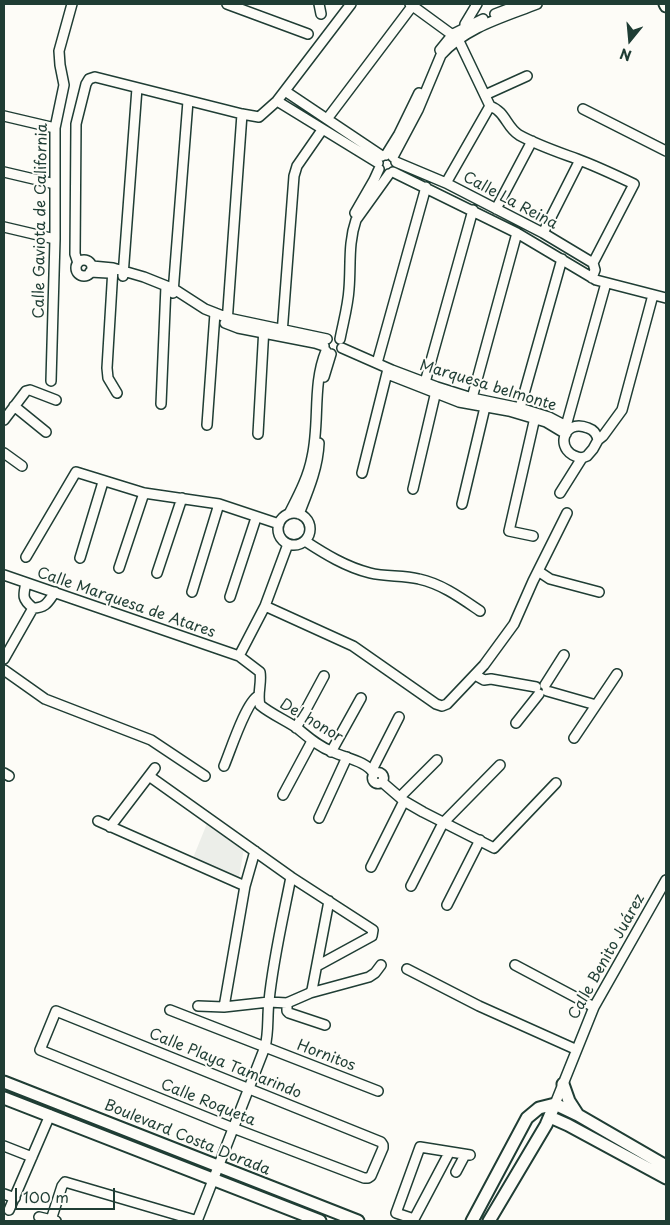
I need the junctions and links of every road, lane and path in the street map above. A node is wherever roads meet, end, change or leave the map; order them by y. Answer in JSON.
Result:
{"nodes":[{"id":1,"x":72,"y":4,"type":"edge"},
{"id":2,"x":227,"y":4,"type":"edge"},
{"id":3,"x":320,"y":4,"type":"edge"},
{"id":4,"x":352,"y":4,"type":"edge"},
{"id":5,"x":412,"y":4,"type":"edge"},
{"id":6,"x":477,"y":4,"type":"edge"},
{"id":7,"x":520,"y":4,"type":"edge"},
{"id":8,"x":537,"y":4,"type":"edge"},
{"id":9,"x":321,"y":14,"type":"dead end"},
{"id":10,"x":465,"y":27,"type":"junction"},
{"id":11,"x":308,"y":34,"type":"dead end"},
{"id":12,"x":455,"y":36,"type":"junction"},
{"id":13,"x":527,"y":76,"type":"dead end"},
{"id":14,"x":137,"y":88,"type":"junction"},
{"id":15,"x":285,"y":91,"type":"junction"},
{"id":16,"x":486,"y":95,"type":"junction"},
{"id":17,"x":188,"y":101,"type":"junction"},
{"id":18,"x":277,"y":101,"type":"junction"},
{"id":19,"x":490,"y":106,"type":"junction"},
{"id":20,"x":583,"y":109,"type":"dead end"},
{"id":21,"x":242,"y":114,"type":"junction"},
{"id":22,"x":4,"y":116,"type":"edge"},
{"id":23,"x":327,"y":119,"type":"junction"},
{"id":24,"x":55,"y":128,"type":"junction"},
{"id":25,"x":322,"y":130,"type":"junction"},
{"id":26,"x":532,"y":141,"type":"junction"},
{"id":27,"x":666,"y":152,"type":"edge"},
{"id":28,"x":386,"y":160,"type":"junction"},
{"id":29,"x":580,"y":160,"type":"junction"},
{"id":30,"x":4,"y":172,"type":"edge"},
{"id":31,"x":391,"y":173,"type":"junction"},
{"id":32,"x":446,"y":183,"type":"junction"},
{"id":33,"x":55,"y":184,"type":"junction"},
{"id":34,"x":426,"y":187,"type":"junction"},
{"id":35,"x":496,"y":209,"type":"junction"},
{"id":36,"x":473,"y":210,"type":"junction"},
{"id":37,"x":4,"y":227,"type":"edge"},
{"id":38,"x":517,"y":232,"type":"junction"},
{"id":39,"x":543,"y":233,"type":"junction"},
{"id":40,"x":55,"y":239,"type":"junction"},
{"id":41,"x":562,"y":258,"type":"junction"},
{"id":42,"x":593,"y":262,"type":"junction"},
{"id":43,"x":113,"y":270,"type":"junction"},
{"id":44,"x":124,"y":274,"type":"junction"},
{"id":45,"x":592,"y":278,"type":"junction"},
{"id":46,"x":606,"y":284,"type":"junction"},
{"id":47,"x":169,"y":290,"type":"junction"},
{"id":48,"x":653,"y":295,"type":"junction"},
{"id":49,"x":666,"y":298,"type":"edge"},
{"id":50,"x":215,"y":316,"type":"junction"},
{"id":51,"x":227,"y":321,"type":"junction"},
{"id":52,"x":264,"y":330,"type":"junction"},
{"id":53,"x":282,"y":333,"type":"junction"},
{"id":54,"x":333,"y":345,"type":"junction"},
{"id":55,"x":377,"y":363,"type":"junction"},
{"id":56,"x":387,"y":371,"type":"junction"},
{"id":57,"x":50,"y":381,"type":"dead end"},
{"id":58,"x":424,"y":385,"type":"junction"},
{"id":59,"x":436,"y":390,"type":"junction"},
{"id":60,"x":116,"y":393,"type":"dead end"},
{"id":61,"x":472,"y":398,"type":"junction"},
{"id":62,"x":56,"y":400,"type":"dead end"},
{"id":63,"x":486,"y":403,"type":"junction"},
{"id":64,"x":160,"y":404,"type":"dead end"},
{"id":65,"x":14,"y":406,"type":"junction"},
{"id":66,"x":520,"y":408,"type":"junction"},
{"id":67,"x":535,"y":416,"type":"junction"},
{"id":68,"x":4,"y":420,"type":"edge"},
{"id":69,"x":207,"y":425,"type":"dead end"},
{"id":70,"x":568,"y":429,"type":"junction"},
{"id":71,"x":46,"y":432,"type":"dead end"},
{"id":72,"x":258,"y":434,"type":"dead end"},
{"id":73,"x":598,"y":440,"type":"junction"},
{"id":74,"x":4,"y":453,"type":"edge"},
{"id":75,"x":582,"y":458,"type":"junction"},
{"id":76,"x":22,"y":466,"type":"dead end"},
{"id":77,"x":362,"y":473,"type":"dead end"},
{"id":78,"x":103,"y":482,"type":"junction"},
{"id":79,"x":413,"y":489,"type":"dead end"},
{"id":80,"x":144,"y":493,"type":"junction"},
{"id":81,"x":560,"y":493,"type":"dead end"},
{"id":82,"x":182,"y":498,"type":"junction"},
{"id":83,"x":219,"y":504,"type":"junction"},
{"id":84,"x":462,"y":504,"type":"dead end"},
{"id":85,"x":567,"y":513,"type":"dead end"},
{"id":86,"x":289,"y":514,"type":"junction"},
{"id":87,"x":299,"y":514,"type":"junction"},
{"id":88,"x":256,"y":518,"type":"junction"},
{"id":89,"x":279,"y":524,"type":"junction"},
{"id":90,"x":533,"y":536,"type":"dead end"},
{"id":91,"x":305,"y":541,"type":"junction"},
{"id":92,"x":288,"y":544,"type":"junction"},
{"id":93,"x":26,"y":557,"type":"dead end"},
{"id":94,"x":80,"y":558,"type":"dead end"},
{"id":95,"x":119,"y":568,"type":"dead end"},
{"id":96,"x":538,"y":571,"type":"junction"},
{"id":97,"x":157,"y":573,"type":"dead end"},
{"id":98,"x":4,"y":575,"type":"edge"},
{"id":99,"x":550,"y":580,"type":"junction"},
{"id":100,"x":533,"y":581,"type":"junction"},
{"id":101,"x":26,"y":583,"type":"junction"},
{"id":102,"x":55,"y":592,"type":"junction"},
{"id":103,"x":192,"y":592,"type":"dead end"},
{"id":104,"x":599,"y":592,"type":"dead end"},
{"id":105,"x":230,"y":597,"type":"dead end"},
{"id":106,"x":265,"y":606,"type":"junction"},
{"id":107,"x":33,"y":608,"type":"junction"},
{"id":108,"x":480,"y":611,"type":"dead end"},
{"id":109,"x":564,"y":655,"type":"dead end"},
{"id":110,"x":239,"y":656,"type":"junction"},
{"id":111,"x":4,"y":659,"type":"edge"},
{"id":112,"x":484,"y":665,"type":"junction"},
{"id":113,"x":4,"y":671,"type":"edge"},
{"id":114,"x":617,"y":674,"type":"dead end"},
{"id":115,"x":475,"y":675,"type":"junction"},
{"id":116,"x":324,"y":676,"type":"dead end"},
{"id":117,"x":491,"y":679,"type":"junction"},
{"id":118,"x":542,"y":689,"type":"junction"},
{"id":119,"x":258,"y":696,"type":"junction"},
{"id":120,"x":361,"y":698,"type":"dead end"},
{"id":121,"x":596,"y":705,"type":"junction"},
{"id":122,"x":399,"y":717,"type":"dead end"},
{"id":123,"x":516,"y":723,"type":"dead end"},
{"id":124,"x":296,"y":728,"type":"junction"},
{"id":125,"x":574,"y":738,"type":"dead end"},
{"id":126,"x":312,"y":741,"type":"junction"},
{"id":127,"x":331,"y":752,"type":"junction"},
{"id":128,"x":347,"y":757,"type":"junction"},
{"id":129,"x":437,"y":760,"type":"dead end"},
{"id":130,"x":500,"y":765,"type":"dead end"},
{"id":131,"x":224,"y":766,"type":"dead end"},
{"id":132,"x":373,"y":772,"type":"junction"},
{"id":133,"x":205,"y":776,"type":"dead end"},
{"id":134,"x":556,"y":783,"type":"dead end"},
{"id":135,"x":283,"y":795,"type":"dead end"},
{"id":136,"x":402,"y":799,"type":"junction"},
{"id":137,"x":319,"y":818,"type":"dead end"},
{"id":138,"x":98,"y":822,"type":"dead end"},
{"id":139,"x":443,"y":823,"type":"junction"},
{"id":140,"x":110,"y":827,"type":"junction"},
{"id":141,"x":480,"y":840,"type":"junction"},
{"id":142,"x":255,"y":851,"type":"junction"},
{"id":143,"x":371,"y":867,"type":"dead end"},
{"id":144,"x":292,"y":877,"type":"junction"},
{"id":145,"x":666,"y":880,"type":"edge"},
{"id":146,"x":245,"y":886,"type":"junction"},
{"id":147,"x":410,"y":886,"type":"dead end"},
{"id":148,"x":330,"y":901,"type":"junction"},
{"id":149,"x":447,"y":905,"type":"dead end"},
{"id":150,"x":381,"y":965,"type":"dead end"},
{"id":151,"x":515,"y":965,"type":"dead end"},
{"id":152,"x":317,"y":966,"type":"junction"},
{"id":153,"x":406,"y":969,"type":"dead end"},
{"id":154,"x":310,"y":994,"type":"junction"},
{"id":155,"x":269,"y":1002,"type":"junction"},
{"id":156,"x":287,"y":1003,"type":"junction"},
{"id":157,"x":198,"y":1006,"type":"dead end"},
{"id":158,"x":594,"y":1006,"type":"junction"},
{"id":159,"x":224,"y":1007,"type":"junction"},
{"id":160,"x":170,"y":1010,"type":"dead end"},
{"id":161,"x":56,"y":1011,"type":"joint"},
{"id":162,"x":324,"y":1025,"type":"dead end"},
{"id":163,"x":265,"y":1047,"type":"junction"},
{"id":164,"x":576,"y":1049,"type":"junction"},
{"id":165,"x":4,"y":1082,"type":"edge"},
{"id":166,"x":563,"y":1084,"type":"junction"},
{"id":167,"x":250,"y":1088,"type":"junction"},
{"id":168,"x":378,"y":1092,"type":"dead end"},
{"id":169,"x":4,"y":1098,"type":"edge"},
{"id":170,"x":555,"y":1104,"type":"junction"},
{"id":171,"x":50,"y":1115,"type":"junction"},
{"id":172,"x":578,"y":1115,"type":"junction"},
{"id":173,"x":527,"y":1118,"type":"junction"},
{"id":174,"x":548,"y":1121,"type":"junction"},
{"id":175,"x":233,"y":1128,"type":"junction"},
{"id":176,"x":4,"y":1146,"type":"edge"},
{"id":177,"x":450,"y":1153,"type":"junction"},
{"id":178,"x":32,"y":1157,"type":"junction"},
{"id":179,"x":218,"y":1166,"type":"junction"},
{"id":180,"x":666,"y":1166,"type":"edge"},
{"id":181,"x":456,"y":1172,"type":"dead end"},
{"id":182,"x":368,"y":1178,"type":"joint"},
{"id":183,"x":666,"y":1178,"type":"edge"},
{"id":184,"x":214,"y":1180,"type":"junction"},
{"id":185,"x":4,"y":1194,"type":"edge"},
{"id":186,"x":15,"y":1198,"type":"junction"},
{"id":187,"x":9,"y":1210,"type":"dead end"},
{"id":188,"x":39,"y":1217,"type":"dead end"},
{"id":189,"x":409,"y":1219,"type":"edge"},
{"id":190,"x":54,"y":1220,"type":"edge"},
{"id":191,"x":198,"y":1221,"type":"edge"},
{"id":192,"x":320,"y":1221,"type":"edge"},
{"id":193,"x":358,"y":1221,"type":"edge"},
{"id":194,"x":472,"y":1221,"type":"edge"},
{"id":195,"x":489,"y":1221,"type":"edge"}],
"edges":[{"from":1,"to":24,"type":"street","name":"Calle Gaviota de California"},
{"from":2,"to":11,"type":"street"},
{"from":3,"to":9,"type":"street"},
{"from":4,"to":15,"type":"street"},
{"from":5,"to":12,"type":"street"},
{"from":5,"to":23,"type":"street"},
{"from":6,"to":10,"type":"street"},
{"from":7,"to":10,"type":"street"},
{"from":8,"to":12,"type":"street"},
{"from":10,"to":12,"type":"street"},
{"from":12,"to":16,"type":"street"},
{"from":12,"to":28,"type":"street"},
{"from":13,"to":16,"type":"street"},
{"from":14,"to":17,"type":"street"},
{"from":14,"to":43,"type":"street","name":"Marquesa belmonte"},
{"from":14,"to":44,"type":"street"},
{"from":15,"to":18,"type":"street"},
{"from":15,"to":23,"type":"street","name":"Calle La Reina"},
{"from":16,"to":19,"type":"street"},
{"from":17,"to":21,"type":"street"},
{"from":17,"to":47,"type":"street"},
{"from":18,"to":21,"type":"street"},
{"from":18,"to":25,"type":"street","name":"Calle La Reina"},
{"from":19,"to":26,"type":"street"},
{"from":19,"to":32,"type":"street"},
{"from":20,"to":27,"type":"street"},
{"from":21,"to":51,"type":"street"},
{"from":22,"to":24,"type":"street"},
{"from":23,"to":28,"type":"street","name":"Calle La Reina"},
{"from":24,"to":33,"type":"street","name":"Calle Gaviota de California"},
{"from":25,"to":28,"type":"street","name":"Calle La Reina"},
{"from":25,"to":53,"type":"street"},
{"from":26,"to":29,"type":"street"},
{"from":26,"to":35,"type":"street"},
{"from":28,"to":31,"type":"street","name":"Calle La Reina"},
{"from":28,"to":31,"type":"street"},
{"from":28,"to":32,"type":"street","name":"Calle La Reina"},
{"from":28,"to":54,"type":"street"},
{"from":29,"to":39,"type":"street"},
{"from":29,"to":42,"type":"street"},
{"from":30,"to":33,"type":"street"},
{"from":31,"to":34,"type":"street","name":"Calle La Reina"},
{"from":31,"to":54,"type":"street"},
{"from":32,"to":35,"type":"street","name":"Calle La Reina"},
{"from":33,"to":40,"type":"street","name":"Calle Gaviota de California"},
{"from":34,"to":36,"type":"street","name":"Calle La Reina"},
{"from":34,"to":55,"type":"street"},
{"from":35,"to":39,"type":"street","name":"Calle La Reina"},
{"from":36,"to":38,"type":"street","name":"Calle La Reina"},
{"from":36,"to":58,"type":"street"},
{"from":37,"to":40,"type":"street"},
{"from":38,"to":41,"type":"street","name":"Calle La Reina"},
{"from":38,"to":61,"type":"street"},
{"from":39,"to":42,"type":"street","name":"Calle La Reina"},
{"from":40,"to":57,"type":"street","name":"Calle Gaviota de California"},
{"from":41,"to":45,"type":"street","name":"Calle La Reina"},
{"from":41,"to":66,"type":"street"},
{"from":42,"to":45,"type":"street"},
{"from":43,"to":44,"type":"street","name":"Marquesa belmonte"},
{"from":43,"to":60,"type":"street"},
{"from":44,"to":47,"type":"street","name":"Marquesa belmonte"},
{"from":45,"to":46,"type":"street","name":"Calle La Reina"},
{"from":46,"to":48,"type":"street","name":"Calle La Reina"},
{"from":46,"to":70,"type":"street"},
{"from":47,"to":50,"type":"street","name":"Marquesa belmonte"},
{"from":47,"to":64,"type":"street"},
{"from":48,"to":49,"type":"street","name":"Calle La Reina"},
{"from":48,"to":73,"type":"street"},
{"from":50,"to":51,"type":"street","name":"Marquesa belmonte"},
{"from":50,"to":69,"type":"street"},
{"from":51,"to":52,"type":"street","name":"Marquesa belmonte"},
{"from":52,"to":53,"type":"street","name":"Marquesa belmonte"},
{"from":52,"to":72,"type":"street"},
{"from":53,"to":54,"type":"street","name":"Marquesa belmonte"},
{"from":54,"to":55,"type":"street","name":"Marquesa belmonte"},
{"from":54,"to":56,"type":"street","name":"Marquesa belmonte"},
{"from":54,"to":86,"type":"street"},
{"from":54,"to":87,"type":"street"},
{"from":55,"to":56,"type":"street","name":"Marquesa belmonte"},
{"from":56,"to":58,"type":"street","name":"Marquesa belmonte"},
{"from":56,"to":77,"type":"street"},
{"from":58,"to":59,"type":"street","name":"Marquesa belmonte"},
{"from":59,"to":61,"type":"street","name":"Marquesa belmonte"},
{"from":59,"to":63,"type":"street","name":"Marquesa belmonte"},
{"from":59,"to":79,"type":"street"},
{"from":61,"to":63,"type":"street","name":"Marquesa belmonte"},
{"from":62,"to":65,"type":"street"},
{"from":63,"to":66,"type":"street","name":"Marquesa belmonte"},
{"from":63,"to":67,"type":"street","name":"Marquesa belmonte"},
{"from":63,"to":84,"type":"street"},
{"from":65,"to":68,"type":"street"},
{"from":65,"to":71,"type":"street"},
{"from":66,"to":67,"type":"street","name":"Marquesa belmonte"},
{"from":67,"to":70,"type":"street","name":"Marquesa belmonte"},
{"from":67,"to":90,"type":"street"},
{"from":70,"to":73,"type":"street"},
{"from":70,"to":75,"type":"street"},
{"from":73,"to":75,"type":"street"},
{"from":74,"to":76,"type":"street"},
{"from":75,"to":81,"type":"street"},
{"from":78,"to":80,"type":"street"},
{"from":78,"to":93,"type":"street"},
{"from":78,"to":94,"type":"street"},
{"from":80,"to":82,"type":"street"},
{"from":80,"to":95,"type":"street"},
{"from":82,"to":83,"type":"street"},
{"from":82,"to":97,"type":"street"},
{"from":83,"to":88,"type":"street"},
{"from":83,"to":103,"type":"street"},
{"from":85,"to":96,"type":"street"},
{"from":86,"to":87,"type":"street"},
{"from":86,"to":89,"type":"street"},
{"from":87,"to":91,"type":"street"},
{"from":88,"to":89,"type":"street"},
{"from":88,"to":105,"type":"street"},
{"from":89,"to":92,"type":"street"},
{"from":91,"to":92,"type":"street"},
{"from":91,"to":108,"type":"street"},
{"from":92,"to":106,"type":"street"},
{"from":96,"to":99,"type":"street"},
{"from":96,"to":100,"type":"street"},
{"from":98,"to":101,"type":"street","name":"Calle Marquesa de Atares"},
{"from":99,"to":100,"type":"street"},
{"from":99,"to":104,"type":"street"},
{"from":100,"to":112,"type":"street"},
{"from":101,"to":102,"type":"street","name":"Calle Marquesa de Atares"},
{"from":101,"to":107,"type":"street"},
{"from":102,"to":107,"type":"street"},
{"from":102,"to":110,"type":"street","name":"Calle Marquesa de Atares"},
{"from":106,"to":110,"type":"street"},
{"from":106,"to":115,"type":"street"},
{"from":107,"to":111,"type":"street"},
{"from":109,"to":118,"type":"street"},
{"from":110,"to":119,"type":"street"},
{"from":111,"to":113,"type":"street"},
{"from":112,"to":115,"type":"street"},
{"from":112,"to":117,"type":"street"},
{"from":113,"to":133,"type":"street"},
{"from":114,"to":121,"type":"street"},
{"from":115,"to":117,"type":"street"},
{"from":116,"to":124,"type":"street"},
{"from":117,"to":118,"type":"street"},
{"from":118,"to":121,"type":"street"},
{"from":118,"to":123,"type":"street"},
{"from":119,"to":124,"type":"street","name":"Del honor"},
{"from":119,"to":131,"type":"street"},
{"from":120,"to":127,"type":"street"},
{"from":121,"to":125,"type":"street"},
{"from":122,"to":132,"type":"street"},
{"from":124,"to":126,"type":"street","name":"Del honor"},
{"from":126,"to":127,"type":"street","name":"Del honor"},
{"from":126,"to":135,"type":"street"},
{"from":127,"to":128,"type":"street","name":"Del honor"},
{"from":128,"to":132,"type":"street","name":"Del honor"},
{"from":128,"to":137,"type":"street"},
{"from":129,"to":136,"type":"street"},
{"from":130,"to":139,"type":"street"},
{"from":132,"to":136,"type":"street","name":"Del honor"},
{"from":134,"to":141,"type":"street"},
{"from":136,"to":139,"type":"street"},
{"from":136,"to":143,"type":"street"},
{"from":138,"to":140,"type":"street"},
{"from":139,"to":141,"type":"street"},
{"from":139,"to":147,"type":"street"},
{"from":140,"to":142,"type":"street"},
{"from":140,"to":146,"type":"street"},
{"from":141,"to":149,"type":"street"},
{"from":142,"to":144,"type":"street"},
{"from":142,"to":146,"type":"street"},
{"from":144,"to":148,"type":"street"},
{"from":144,"to":155,"type":"street"},
{"from":145,"to":158,"type":"street","name":"Calle Benito Juárez"},
{"from":146,"to":159,"type":"street"},
{"from":148,"to":152,"type":"street"},
{"from":148,"to":152,"type":"street"},
{"from":150,"to":154,"type":"street"},
{"from":151,"to":158,"type":"street"},
{"from":152,"to":154,"type":"street"},
{"from":153,"to":164,"type":"street"},
{"from":154,"to":156,"type":"street"},
{"from":155,"to":156,"type":"street"},
{"from":155,"to":159,"type":"street"},
{"from":155,"to":163,"type":"street"},
{"from":156,"to":162,"type":"street"},
{"from":157,"to":159,"type":"street"},
{"from":158,"to":164,"type":"street","name":"Calle Benito Juárez"},
{"from":160,"to":163,"type":"street","name":"Hornitos"},
{"from":161,"to":167,"type":"street","name":"Calle Playa Tamarindo"},
{"from":161,"to":175,"type":"street","name":"Calle Roqueta"},
{"from":163,"to":167,"type":"street"},
{"from":163,"to":168,"type":"street","name":"Hornitos"},
{"from":164,"to":166,"type":"street","name":"Calle Benito Juárez"},
{"from":165,"to":179,"type":"main road","name":"Boulevard Costa Dorada"},
{"from":166,"to":170,"type":"street","name":"Calle Benito Juárez"},
{"from":166,"to":172,"type":"main road"},
{"from":167,"to":175,"type":"street"},
{"from":167,"to":182,"type":"street","name":"Calle Playa Tamarindo"},
{"from":169,"to":171,"type":"main road","name":"Boulevard Costa Dorada"},
{"from":170,"to":172,"type":"main road"},
{"from":170,"to":173,"type":"main road"},
{"from":170,"to":174,"type":"main road","name":"Calle Benito Juárez"},
{"from":171,"to":178,"type":"street"},
{"from":171,"to":184,"type":"main road","name":"Boulevard Costa Dorada"},
{"from":172,"to":180,"type":"main road"},
{"from":173,"to":174,"type":"main road"},
{"from":173,"to":194,"type":"main road"},
{"from":174,"to":183,"type":"main road"},
{"from":174,"to":195,"type":"main road","name":"Calle Benito Juárez"},
{"from":175,"to":179,"type":"street"},
{"from":175,"to":182,"type":"street","name":"Calle Roqueta"},
{"from":176,"to":178,"type":"street"},
{"from":177,"to":181,"type":"street"},
{"from":177,"to":189,"type":"street"},
{"from":177,"to":189,"type":"street"},
{"from":178,"to":186,"type":"street"},
{"from":179,"to":184,"type":"street"},
{"from":179,"to":193,"type":"main road","name":"Boulevard Costa Dorada"},
{"from":184,"to":191,"type":"street"},
{"from":184,"to":192,"type":"main road","name":"Boulevard Costa Dorada"},
{"from":185,"to":186,"type":"street"},
{"from":186,"to":187,"type":"street"},
{"from":188,"to":190,"type":"street"},
{"from":190,"to":191,"type":"street"}]}
